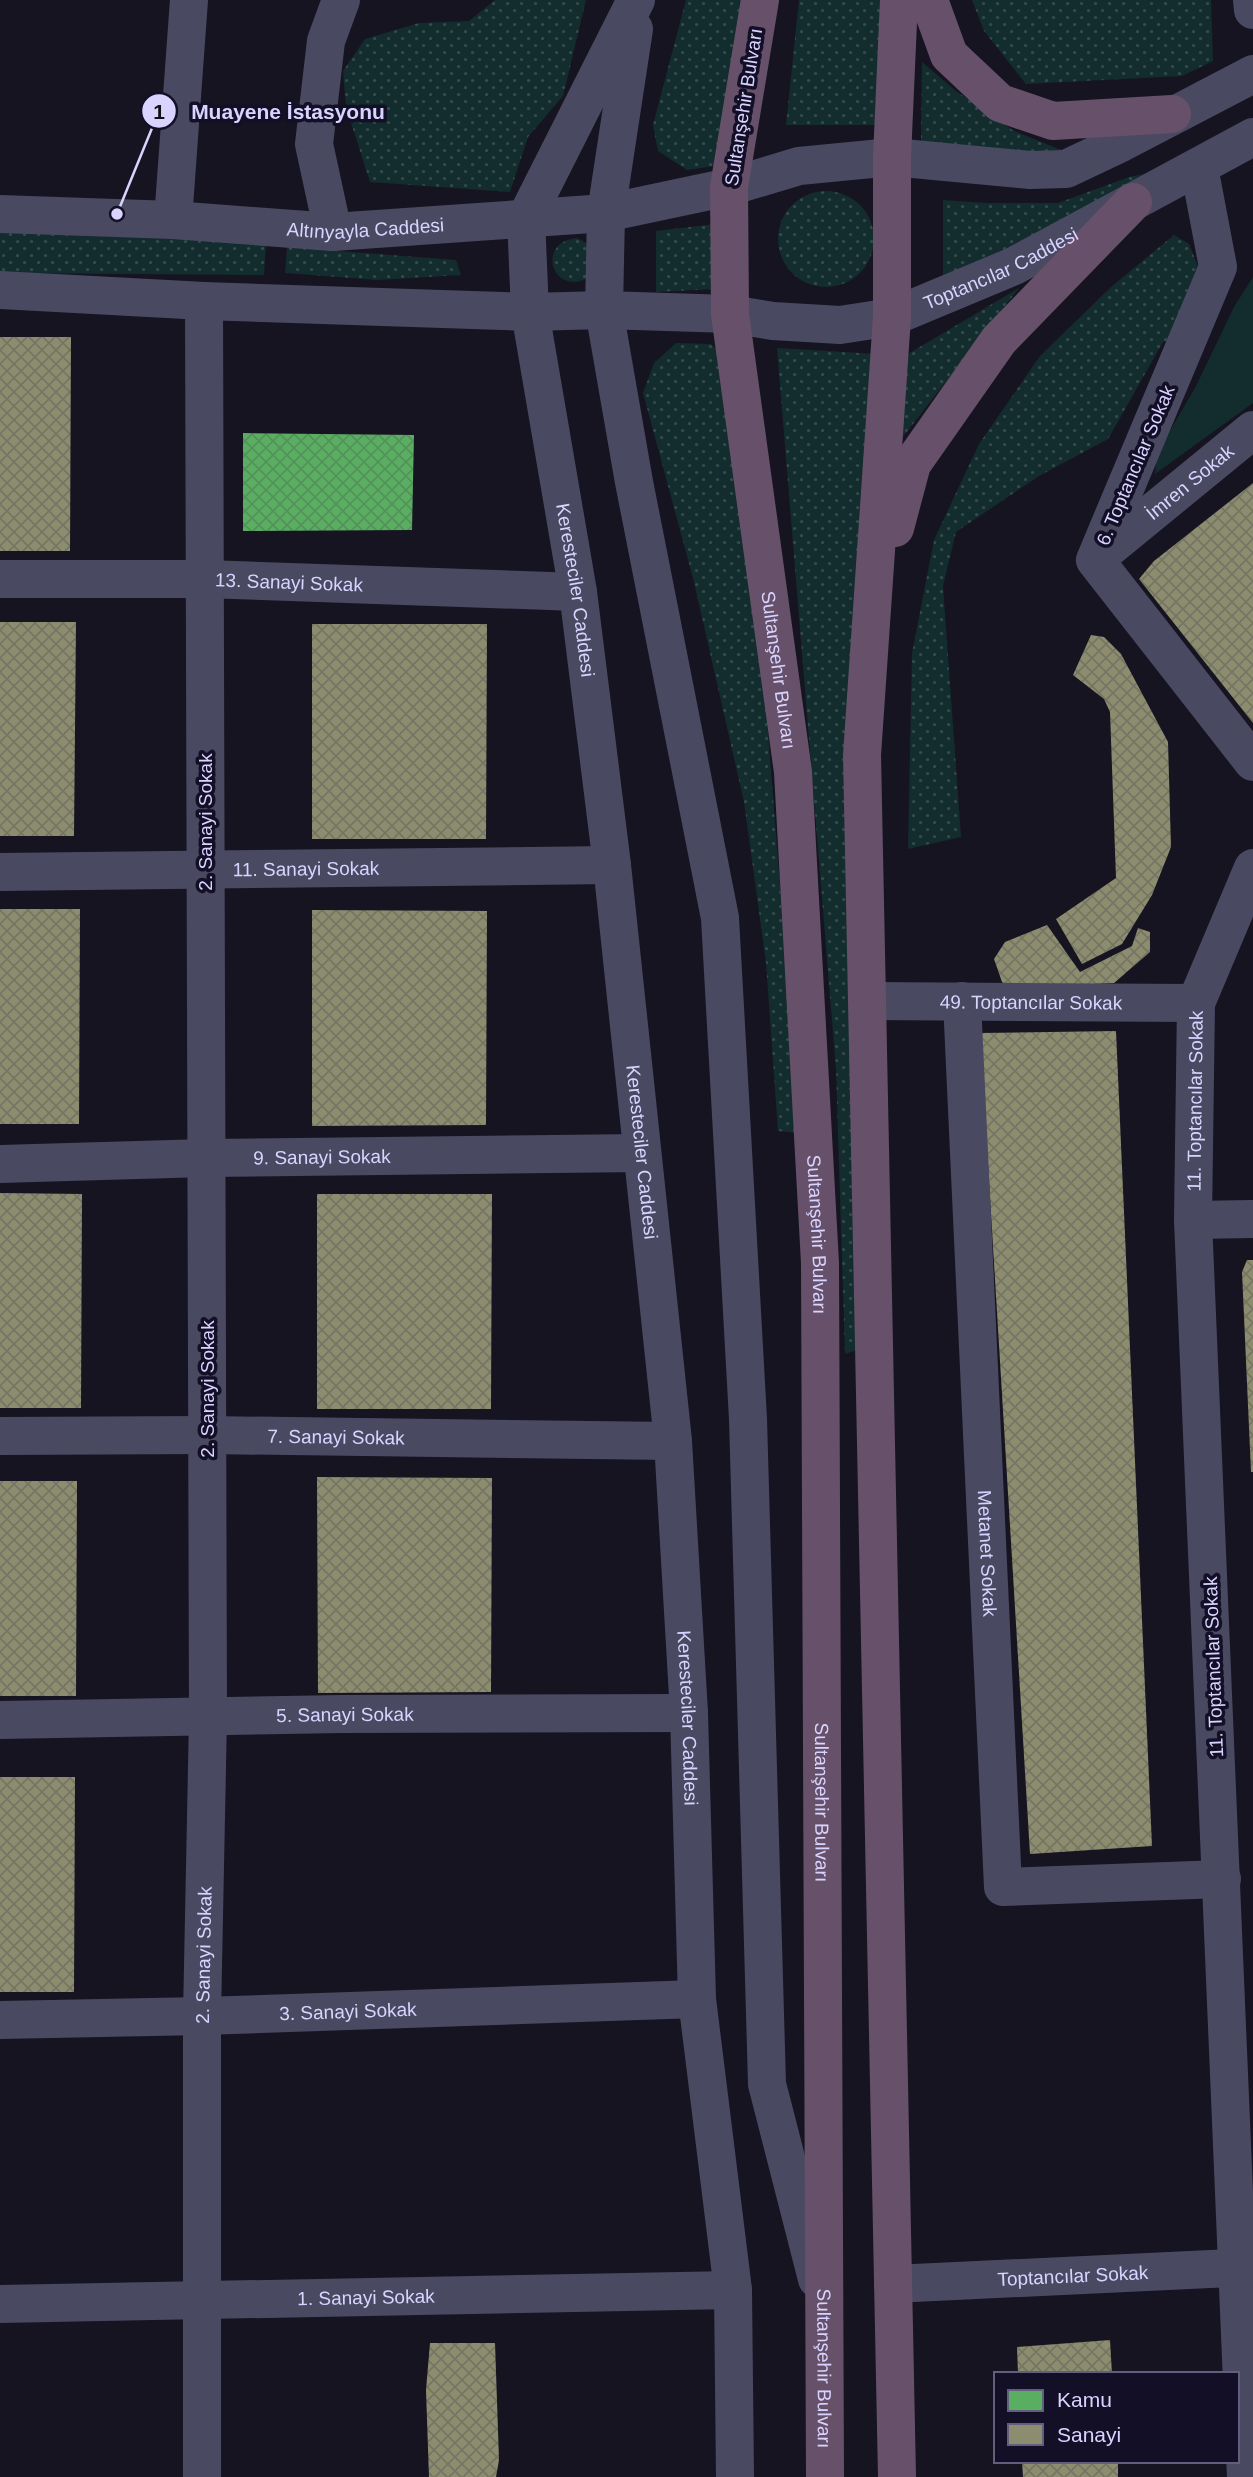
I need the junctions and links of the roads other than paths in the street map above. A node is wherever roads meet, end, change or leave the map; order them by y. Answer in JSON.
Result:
{"nodes":[{"id":1,"x":189,"y":0,"type":"edge"},
{"id":2,"x":341,"y":0,"type":"edge"},
{"id":3,"x":637,"y":0,"type":"edge"},
{"id":4,"x":760,"y":0,"type":"edge"},
{"id":5,"x":900,"y":0,"type":"edge"},
{"id":6,"x":929,"y":0,"type":"edge"},
{"id":7,"x":1252,"y":0,"type":"edge"},
{"id":8,"x":1253,"y":10,"type":"edge"},
{"id":9,"x":1253,"y":74,"type":"edge"},
{"id":10,"x":1172,"y":114,"type":"junction"},
{"id":11,"x":1253,"y":137,"type":"edge"},
{"id":12,"x":892,"y":157,"type":"junction"},
{"id":13,"x":1199,"y":167,"type":"junction"},
{"id":14,"x":729,"y":187,"type":"junction"},
{"id":15,"x":1133,"y":202,"type":"junction"},
{"id":16,"x":606,"y":213,"type":"junction"},
{"id":17,"x":0,"y":214,"type":"edge"},
{"id":18,"x":526,"y":219,"type":"junction"},
{"id":19,"x":173,"y":220,"type":"junction"},
{"id":20,"x":333,"y":232,"type":"junction"},
{"id":21,"x":0,"y":290,"type":"edge"},
{"id":22,"x":204,"y":301,"type":"junction"},
{"id":23,"x":604,"y":310,"type":"junction"},
{"id":24,"x":530,"y":312,"type":"junction"},
{"id":25,"x":730,"y":314,"type":"junction"},
{"id":26,"x":892,"y":317,"type":"junction"},
{"id":27,"x":1253,"y":430,"type":"edge"},
{"id":28,"x":1095,"y":560,"type":"junction"},
{"id":29,"x":0,"y":579,"type":"edge"},
{"id":30,"x":205,"y":579,"type":"junction"},
{"id":31,"x":578,"y":592,"type":"junction"},
{"id":32,"x":871,"y":618,"type":"junction"},
{"id":33,"x":1253,"y":762,"type":"edge"},
{"id":34,"x":612,"y":865,"type":"junction"},
{"id":35,"x":205,"y":869,"type":"junction"},
{"id":36,"x":1253,"y":869,"type":"edge"},
{"id":37,"x":0,"y":872,"type":"edge"},
{"id":38,"x":866,"y":1001,"type":"junction"},
{"id":39,"x":961,"y":1001,"type":"junction"},
{"id":40,"x":1196,"y":1003,"type":"junction"},
{"id":41,"x":642,"y":1153,"type":"junction"},
{"id":42,"x":206,"y":1158,"type":"junction"},
{"id":43,"x":0,"y":1164,"type":"edge"},
{"id":44,"x":1253,"y":1219,"type":"edge"},
{"id":45,"x":1193,"y":1220,"type":"junction"},
{"id":46,"x":207,"y":1435,"type":"junction"},
{"id":47,"x":0,"y":1436,"type":"edge"},
{"id":48,"x":673,"y":1441,"type":"junction"},
{"id":49,"x":689,"y":1713,"type":"junction"},
{"id":50,"x":208,"y":1717,"type":"junction"},
{"id":51,"x":0,"y":1720,"type":"edge"},
{"id":52,"x":1222,"y":1879,"type":"junction"},
{"id":53,"x":696,"y":1998,"type":"junction"},
{"id":54,"x":202,"y":2016,"type":"junction"},
{"id":55,"x":0,"y":2020,"type":"edge"},
{"id":56,"x":1246,"y":2268,"type":"edge"},
{"id":57,"x":892,"y":2284,"type":"junction"},
{"id":58,"x":733,"y":2290,"type":"junction"},
{"id":59,"x":204,"y":2302,"type":"junction"},
{"id":60,"x":0,"y":2304,"type":"edge"},
{"id":61,"x":826,"y":2312,"type":"junction"},
{"id":62,"x":202,"y":2477,"type":"edge"},
{"id":63,"x":735,"y":2477,"type":"edge"},
{"id":64,"x":825,"y":2477,"type":"edge"},
{"id":65,"x":897,"y":2477,"type":"edge"},
{"id":66,"x":1247,"y":2477,"type":"edge"}],
"edges":[{"from":1,"to":19,"type":"street"},
{"from":2,"to":20,"type":"street"},
{"from":3,"to":16,"type":"street"},
{"from":3,"to":18,"type":"street"},
{"from":4,"to":14,"type":"highway","name":"Sultanşehir Bulvarı"},
{"from":5,"to":12,"type":"highway"},
{"from":6,"to":10,"type":"highway"},
{"from":7,"to":8,"type":"street"},
{"from":9,"to":10,"type":"street"},
{"from":10,"to":12,"type":"street"},
{"from":11,"to":13,"type":"street","name":"Toptancılar Caddesi"},
{"from":12,"to":14,"type":"street"},
{"from":12,"to":26,"type":"highway"},
{"from":13,"to":15,"type":"street","name":"Toptancılar Caddesi"},
{"from":13,"to":28,"type":"street","name":"6. Toptancılar Sokak"},
{"from":14,"to":16,"type":"street","name":"Altınyayla Caddesi"},
{"from":14,"to":25,"type":"highway","name":"Sultanşehir Bulvarı"},
{"from":15,"to":26,"type":"street","name":"Toptancılar Caddesi"},
{"from":15,"to":32,"type":"highway"},
{"from":16,"to":18,"type":"street","name":"Altınyayla Caddesi"},
{"from":16,"to":23,"type":"street"},
{"from":17,"to":19,"type":"street","name":"Altınyayla Caddesi"},
{"from":18,"to":20,"type":"street","name":"Altınyayla Caddesi"},
{"from":18,"to":24,"type":"street","name":"Keresteciler Caddesi"},
{"from":19,"to":20,"type":"street","name":"Altınyayla Caddesi"},
{"from":21,"to":22,"type":"street"},
{"from":22,"to":24,"type":"street"},
{"from":22,"to":30,"type":"street","name":"2. Sanayi Sokak"},
{"from":23,"to":24,"type":"street"},
{"from":23,"to":25,"type":"street"},
{"from":23,"to":61,"type":"street"},
{"from":24,"to":31,"type":"street","name":"Keresteciler Caddesi"},
{"from":25,"to":26,"type":"street","name":"Toptancılar Caddesi"},
{"from":25,"to":61,"type":"highway","name":"Sultanşehir Bulvarı"},
{"from":26,"to":32,"type":"highway"},
{"from":27,"to":28,"type":"street","name":"İmren Sokak"},
{"from":28,"to":33,"type":"street","name":"6. Toptancılar Sokak"},
{"from":29,"to":30,"type":"street","name":"13. Sanayi Sokak"},
{"from":30,"to":31,"type":"street","name":"13. Sanayi Sokak"},
{"from":30,"to":35,"type":"street","name":"2. Sanayi Sokak"},
{"from":31,"to":34,"type":"street","name":"Keresteciler Caddesi"},
{"from":32,"to":38,"type":"highway"},
{"from":34,"to":35,"type":"street","name":"11. Sanayi Sokak"},
{"from":34,"to":41,"type":"street","name":"Keresteciler Caddesi"},
{"from":35,"to":37,"type":"street","name":"11. Sanayi Sokak"},
{"from":35,"to":42,"type":"street","name":"2. Sanayi Sokak"},
{"from":36,"to":40,"type":"street","name":"11. Toptancılar Sokak"},
{"from":38,"to":39,"type":"street","name":"49. Toptancılar Sokak"},
{"from":38,"to":57,"type":"highway"},
{"from":39,"to":40,"type":"street","name":"49. Toptancılar Sokak"},
{"from":39,"to":52,"type":"street","name":"Metanet Sokak"},
{"from":40,"to":45,"type":"street","name":"11. Toptancılar Sokak"},
{"from":41,"to":42,"type":"street","name":"9. Sanayi Sokak"},
{"from":41,"to":48,"type":"street","name":"Keresteciler Caddesi"},
{"from":42,"to":43,"type":"street","name":"9. Sanayi Sokak"},
{"from":42,"to":46,"type":"street","name":"2. Sanayi Sokak"},
{"from":44,"to":45,"type":"street"},
{"from":45,"to":52,"type":"street","name":"11. Toptancılar Sokak"},
{"from":46,"to":47,"type":"street","name":"7. Sanayi Sokak"},
{"from":46,"to":48,"type":"street","name":"7. Sanayi Sokak"},
{"from":46,"to":50,"type":"street","name":"2. Sanayi Sokak"},
{"from":48,"to":49,"type":"street","name":"Keresteciler Caddesi"},
{"from":49,"to":50,"type":"street","name":"5. Sanayi Sokak"},
{"from":49,"to":53,"type":"street","name":"Keresteciler Caddesi"},
{"from":50,"to":51,"type":"street","name":"5. Sanayi Sokak"},
{"from":50,"to":54,"type":"street","name":"2. Sanayi Sokak"},
{"from":52,"to":56,"type":"street","name":"11. Toptancılar Sokak"},
{"from":53,"to":54,"type":"street","name":"3. Sanayi Sokak"},
{"from":53,"to":58,"type":"street","name":"Keresteciler Caddesi"},
{"from":54,"to":55,"type":"street","name":"3. Sanayi Sokak"},
{"from":54,"to":59,"type":"street","name":"2. Sanayi Sokak"},
{"from":56,"to":57,"type":"street","name":"Toptancılar Sokak"},
{"from":56,"to":66,"type":"street","name":"11. Toptancılar Sokak"},
{"from":57,"to":65,"type":"highway"},
{"from":58,"to":59,"type":"street","name":"1. Sanayi Sokak"},
{"from":58,"to":63,"type":"street","name":"Keresteciler Caddesi"},
{"from":59,"to":60,"type":"street","name":"1. Sanayi Sokak"},
{"from":59,"to":62,"type":"street","name":"2. Sanayi Sokak"},
{"from":61,"to":64,"type":"highway","name":"Sultanşehir Bulvarı"}]}
